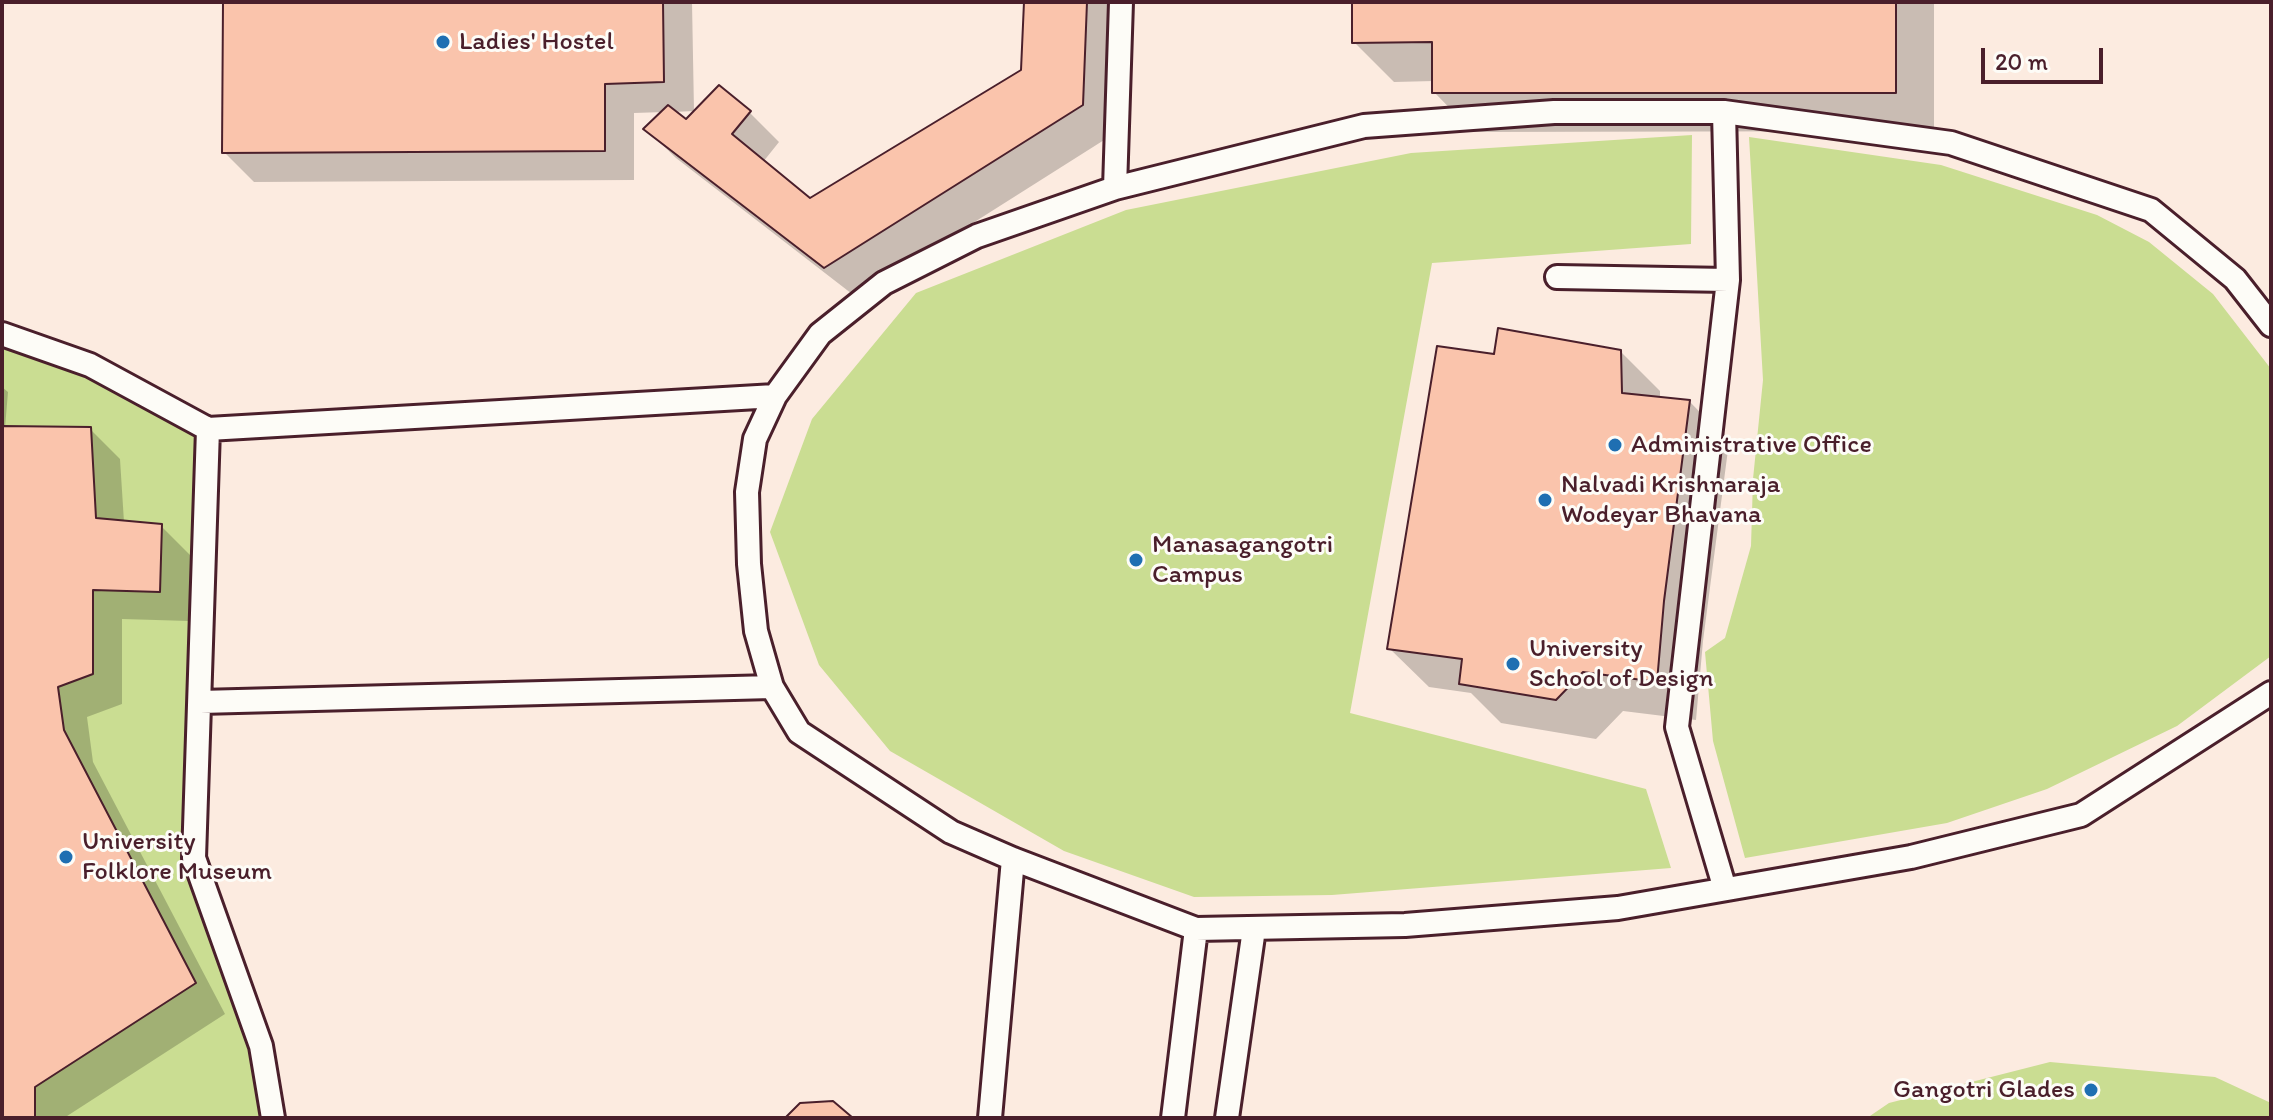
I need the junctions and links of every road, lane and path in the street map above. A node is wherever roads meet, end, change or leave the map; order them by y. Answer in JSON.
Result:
{"nodes":[{"id":1,"x":1121,"y":2,"type":"edge"},
{"id":2,"x":1724,"y":112,"type":"junction"},
{"id":3,"x":1115,"y":188,"type":"junction"},
{"id":4,"x":1557,"y":277,"type":"dead end"},
{"id":5,"x":1728,"y":280,"type":"junction"},
{"id":6,"x":2271,"y":325,"type":"edge"},
{"id":7,"x":2,"y":334,"type":"edge"},
{"id":8,"x":775,"y":396,"type":"junction"},
{"id":9,"x":208,"y":429,"type":"junction"},
{"id":10,"x":772,"y":687,"type":"junction"},
{"id":11,"x":2271,"y":693,"type":"edge"},
{"id":12,"x":200,"y":702,"type":"junction"},
{"id":13,"x":1013,"y":859,"type":"junction"},
{"id":14,"x":1725,"y":889,"type":"junction"},
{"id":15,"x":1196,"y":929,"type":"junction"},
{"id":16,"x":1254,"y":929,"type":"junction"},
{"id":17,"x":273,"y":1118,"type":"edge"},
{"id":18,"x":990,"y":1118,"type":"edge"},
{"id":19,"x":1173,"y":1118,"type":"edge"},
{"id":20,"x":1227,"y":1118,"type":"edge"}],
"edges":[{"from":1,"to":3,"type":"lane"},
{"from":2,"to":3,"type":"lane"},
{"from":2,"to":5,"type":"lane"},
{"from":2,"to":6,"type":"lane"},
{"from":3,"to":8,"type":"lane"},
{"from":4,"to":5,"type":"lane"},
{"from":5,"to":14,"type":"lane"},
{"from":7,"to":9,"type":"lane"},
{"from":8,"to":9,"type":"lane"},
{"from":8,"to":10,"type":"lane"},
{"from":9,"to":12,"type":"lane"},
{"from":10,"to":12,"type":"lane"},
{"from":10,"to":13,"type":"lane"},
{"from":11,"to":14,"type":"lane"},
{"from":12,"to":17,"type":"lane"},
{"from":13,"to":15,"type":"lane"},
{"from":13,"to":18,"type":"lane"},
{"from":14,"to":16,"type":"lane"},
{"from":15,"to":16,"type":"lane"},
{"from":15,"to":19,"type":"lane"},
{"from":16,"to":20,"type":"lane"}]}
